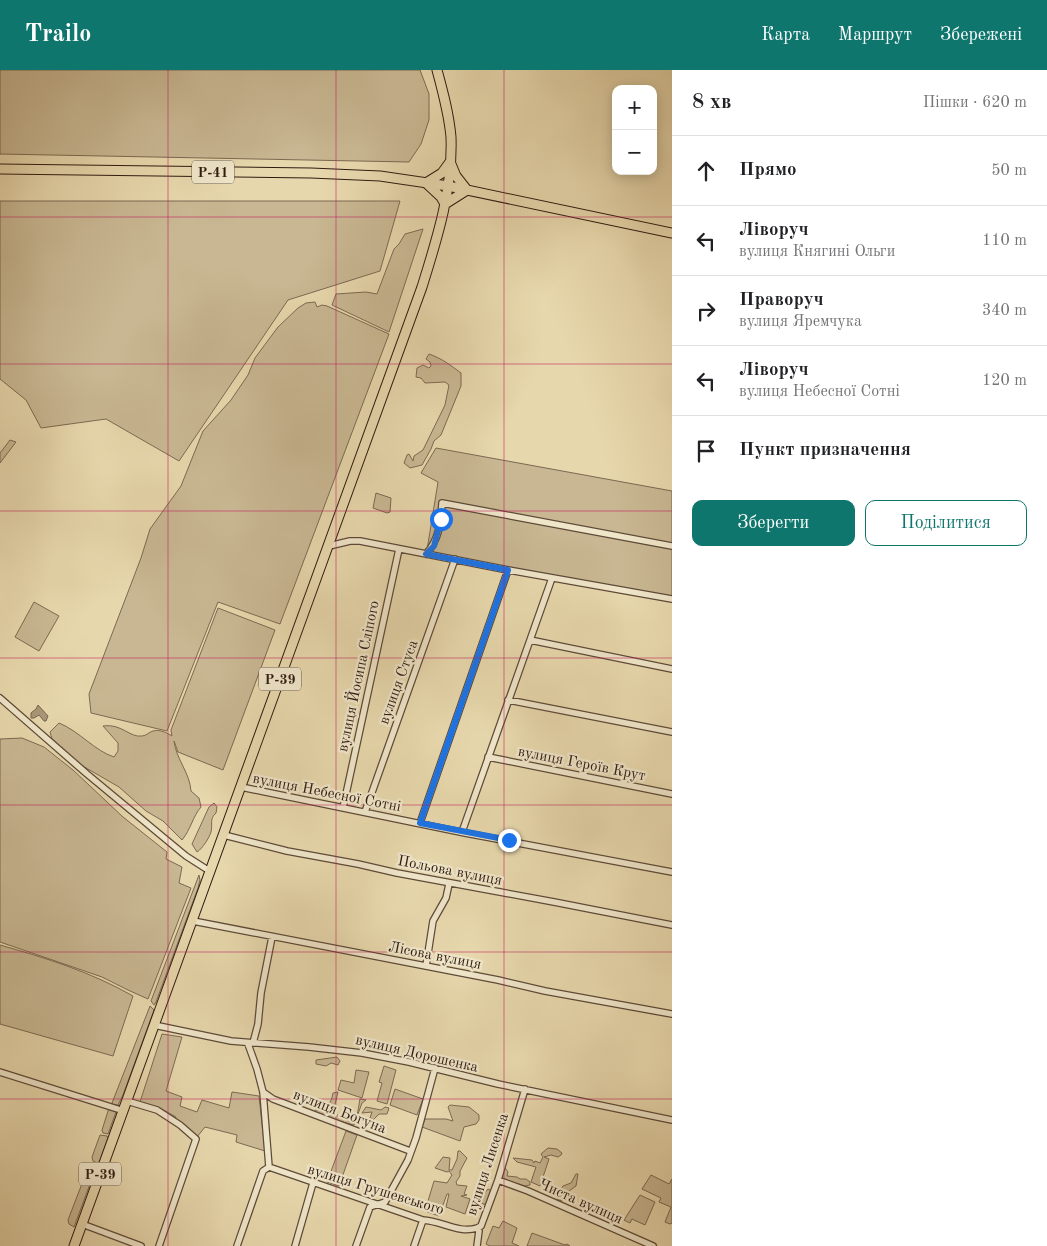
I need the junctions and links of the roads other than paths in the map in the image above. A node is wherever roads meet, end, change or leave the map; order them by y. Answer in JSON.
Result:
{"nodes":[{"id":1,"x":437,"y":70,"type":"edge"},
{"id":2,"x":450,"y":161,"type":"junction"},
{"id":3,"x":0,"y":169,"type":"edge"},
{"id":4,"x":426,"y":183,"type":"junction"},
{"id":5,"x":448,"y":186,"type":"junction"},
{"id":6,"x":467,"y":190,"type":"junction"},
{"id":7,"x":445,"y":204,"type":"junction"},
{"id":8,"x":672,"y":234,"type":"edge"},
{"id":9,"x":329,"y":546,"type":"junction"},
{"id":10,"x":672,"y":546,"type":"edge"},
{"id":11,"x":399,"y":548,"type":"junction"},
{"id":12,"x":426,"y":554,"type":"junction"},
{"id":13,"x":455,"y":559,"type":"junction"},
{"id":14,"x":508,"y":570,"type":"junction"},
{"id":15,"x":552,"y":578,"type":"junction"},
{"id":16,"x":672,"y":599,"type":"edge"},
{"id":17,"x":530,"y":640,"type":"junction"},
{"id":18,"x":672,"y":669,"type":"edge"},
{"id":19,"x":0,"y":698,"type":"edge"},
{"id":20,"x":508,"y":700,"type":"junction"},
{"id":21,"x":672,"y":732,"type":"edge"},
{"id":22,"x":488,"y":757,"type":"junction"},
{"id":23,"x":242,"y":787,"type":"junction"},
{"id":24,"x":672,"y":794,"type":"edge"},
{"id":25,"x":343,"y":808,"type":"junction"},
{"id":26,"x":365,"y":812,"type":"junction"},
{"id":27,"x":420,"y":823,"type":"junction"},
{"id":28,"x":462,"y":832,"type":"junction"},
{"id":29,"x":224,"y":836,"type":"junction"},
{"id":30,"x":211,"y":872,"type":"junction"},
{"id":31,"x":672,"y":872,"type":"edge"},
{"id":32,"x":449,"y":884,"type":"junction"},
{"id":33,"x":193,"y":921,"type":"junction"},
{"id":34,"x":672,"y":925,"type":"edge"},
{"id":35,"x":272,"y":937,"type":"junction"},
{"id":36,"x":426,"y":966,"type":"junction"},
{"id":37,"x":672,"y":1014,"type":"edge"},
{"id":38,"x":154,"y":1025,"type":"junction"},
{"id":39,"x":250,"y":1043,"type":"junction"},
{"id":40,"x":435,"y":1068,"type":"junction"},
{"id":41,"x":0,"y":1072,"type":"edge"},
{"id":42,"x":525,"y":1089,"type":"junction"},
{"id":43,"x":263,"y":1092,"type":"junction"},
{"id":44,"x":126,"y":1105,"type":"junction"},
{"id":45,"x":672,"y":1120,"type":"edge"},
{"id":46,"x":410,"y":1151,"type":"junction"},
{"id":47,"x":269,"y":1167,"type":"junction"},
{"id":48,"x":498,"y":1180,"type":"junction"},
{"id":49,"x":314,"y":1183,"type":"junction"},
{"id":50,"x":377,"y":1205,"type":"junction"},
{"id":51,"x":423,"y":1220,"type":"junction"},
{"id":52,"x":82,"y":1224,"type":"junction"},
{"id":53,"x":477,"y":1228,"type":"junction"},
{"id":54,"x":74,"y":1246,"type":"edge"},
{"id":55,"x":141,"y":1246,"type":"edge"},
{"id":56,"x":159,"y":1246,"type":"edge"},
{"id":57,"x":237,"y":1246,"type":"edge"},
{"id":58,"x":296,"y":1246,"type":"edge"},
{"id":59,"x":356,"y":1246,"type":"edge"},
{"id":60,"x":414,"y":1246,"type":"edge"},
{"id":61,"x":477,"y":1246,"type":"edge"},
{"id":62,"x":653,"y":1246,"type":"edge"}],
"edges":[{"from":1,"to":2,"type":"main road","number":"Р-39"},
{"from":2,"to":4,"type":"main road"},
{"from":2,"to":5,"type":"main road","number":"Р-39"},
{"from":2,"to":6,"type":"main road"},
{"from":3,"to":4,"type":"main road","number":"Р-41"},
{"from":4,"to":5,"type":"main road","number":"Р-41"},
{"from":4,"to":7,"type":"main road"},
{"from":5,"to":6,"type":"main road","number":"Р-41"},
{"from":5,"to":7,"type":"main road","number":"Р-39"},
{"from":6,"to":7,"type":"main road"},
{"from":6,"to":8,"type":"main road","number":"Р-41"},
{"from":7,"to":9,"type":"main road","number":"Р-39"},
{"from":9,"to":11,"type":"street"},
{"from":9,"to":23,"type":"main road","number":"Р-39"},
{"from":10,"to":12,"type":"street"},
{"from":11,"to":12,"type":"street"},
{"from":11,"to":25,"type":"street","name":"вулиця Йосипа Сліпого"},
{"from":12,"to":13,"type":"street"},
{"from":13,"to":14,"type":"street"},
{"from":13,"to":26,"type":"street","name":"вулиця Стуса"},
{"from":14,"to":15,"type":"street"},
{"from":14,"to":27,"type":"street"},
{"from":15,"to":16,"type":"street"},
{"from":15,"to":17,"type":"street"},
{"from":17,"to":18,"type":"street"},
{"from":17,"to":20,"type":"street"},
{"from":19,"to":30,"type":"street"},
{"from":20,"to":21,"type":"street"},
{"from":20,"to":22,"type":"street"},
{"from":22,"to":24,"type":"street","name":"вулиця Героїв Крут"},
{"from":22,"to":28,"type":"street"},
{"from":23,"to":25,"type":"street","name":"вулиця Небесної Сотні"},
{"from":23,"to":29,"type":"main road","number":"Р-39"},
{"from":25,"to":26,"type":"street","name":"вулиця Небесної Сотні"},
{"from":26,"to":27,"type":"street","name":"вулиця Небесної Сотні"},
{"from":27,"to":28,"type":"street","name":"вулиця Небесної Сотні"},
{"from":28,"to":31,"type":"street","name":"вулиця Небесної Сотні"},
{"from":29,"to":30,"type":"main road","number":"Р-39"},
{"from":29,"to":32,"type":"street","name":"Польова вулиця"},
{"from":30,"to":33,"type":"main road","number":"Р-39"},
{"from":32,"to":34,"type":"street","name":"Польова вулиця"},
{"from":32,"to":36,"type":"street"},
{"from":33,"to":35,"type":"street","name":"Лісова вулиця"},
{"from":33,"to":38,"type":"main road","number":"Р-39"},
{"from":35,"to":36,"type":"street","name":"Лісова вулиця"},
{"from":35,"to":39,"type":"street"},
{"from":36,"to":37,"type":"street","name":"Лісова вулиця"},
{"from":38,"to":39,"type":"street","name":"вулиця Дорошенка"},
{"from":38,"to":44,"type":"main road","number":"Р-39"},
{"from":39,"to":40,"type":"street","name":"вулиця Дорошенка"},
{"from":39,"to":43,"type":"street"},
{"from":40,"to":42,"type":"street","name":"вулиця Дорошенка"},
{"from":40,"to":46,"type":"street"},
{"from":41,"to":44,"type":"street"},
{"from":42,"to":45,"type":"street","name":"вулиця Дорошенка"},
{"from":42,"to":48,"type":"street","name":"вулиця Лисенка"},
{"from":43,"to":46,"type":"street","name":"вулиця Богуна"},
{"from":43,"to":47,"type":"street"},
{"from":44,"to":52,"type":"main road","number":"Р-39"},
{"from":44,"to":56,"type":"street"},
{"from":46,"to":50,"type":"street"},
{"from":47,"to":49,"type":"street","name":"вулиця Грушевського"},
{"from":47,"to":57,"type":"street"},
{"from":48,"to":53,"type":"street","name":"вулиця Лисенка"},
{"from":48,"to":62,"type":"street","name":"Чиста вулиця"},
{"from":49,"to":50,"type":"street","name":"вулиця Грушевського"},
{"from":49,"to":58,"type":"street"},
{"from":50,"to":51,"type":"street","name":"вулиця Грушевського"},
{"from":50,"to":59,"type":"street"},
{"from":51,"to":53,"type":"street","name":"вулиця Грушевського"},
{"from":51,"to":60,"type":"street"},
{"from":52,"to":54,"type":"main road","number":"Р-39"},
{"from":52,"to":55,"type":"street"},
{"from":53,"to":61,"type":"street","name":"вулиця Лисенка"}]}
